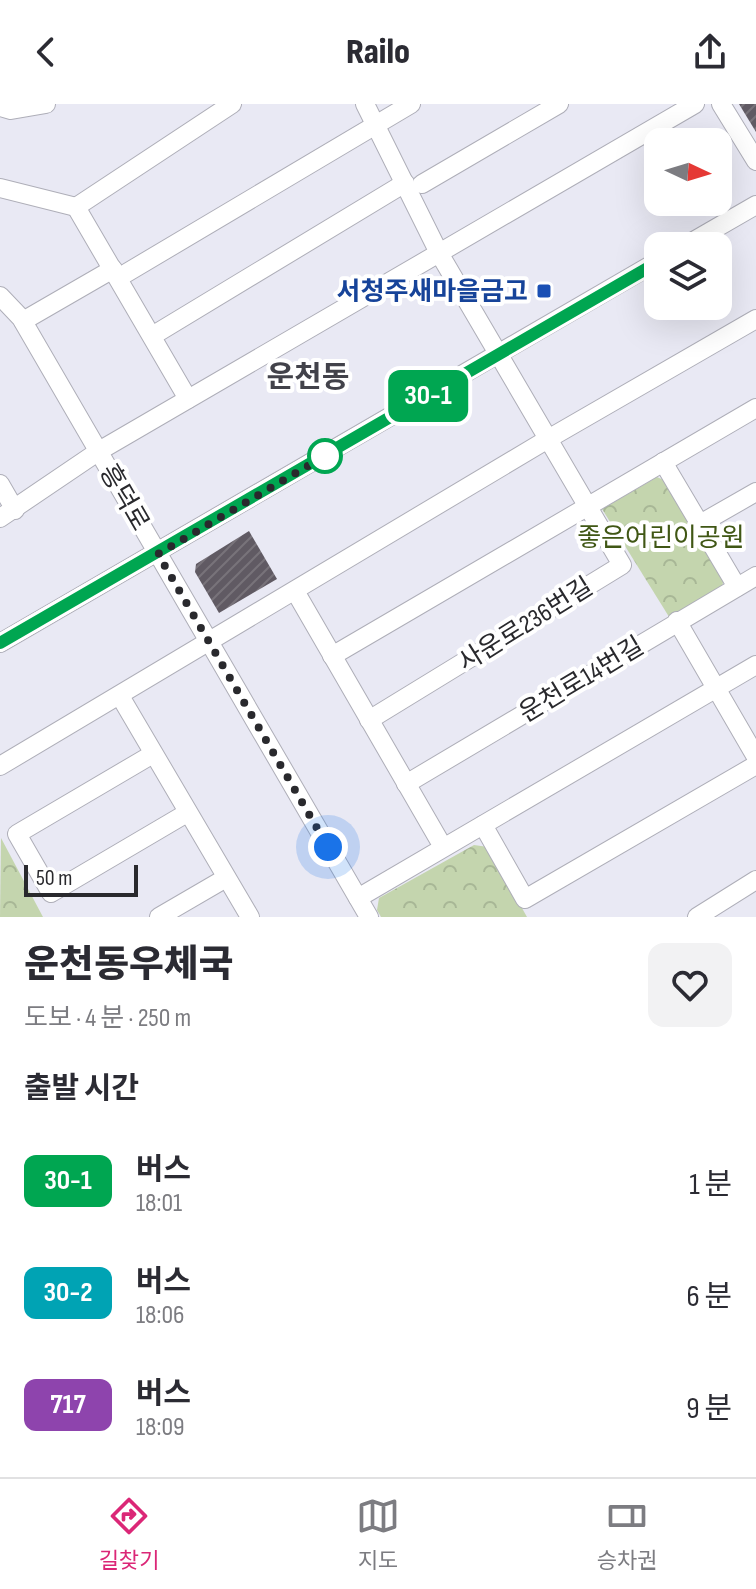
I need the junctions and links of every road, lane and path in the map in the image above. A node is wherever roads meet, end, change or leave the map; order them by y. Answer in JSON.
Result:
{"nodes":[{"id":1,"x":46,"y":104,"type":"edge"},
{"id":2,"x":232,"y":104,"type":"edge"},
{"id":3,"x":365,"y":104,"type":"edge"},
{"id":4,"x":411,"y":104,"type":"edge"},
{"id":5,"x":559,"y":104,"type":"edge"},
{"id":6,"x":695,"y":104,"type":"edge"},
{"id":7,"x":721,"y":104,"type":"edge"},
{"id":8,"x":0,"y":107,"type":"edge"},
{"id":9,"x":376,"y":123,"type":"junction"},
{"id":10,"x":756,"y":161,"type":"edge"},
{"id":11,"x":414,"y":183,"type":"junction"},
{"id":12,"x":0,"y":188,"type":"edge"},
{"id":13,"x":756,"y":205,"type":"edge"},
{"id":14,"x":76,"y":207,"type":"junction"},
{"id":15,"x":709,"y":232,"type":"edge"},
{"id":16,"x":439,"y":253,"type":"junction"},
{"id":17,"x":644,"y":269,"type":"edge"},
{"id":18,"x":115,"y":274,"type":"junction"},
{"id":19,"x":0,"y":296,"type":"edge"},
{"id":20,"x":756,"y":319,"type":"edge"},
{"id":21,"x":23,"y":321,"type":"junction"},
{"id":22,"x":152,"y":336,"type":"junction"},
{"id":23,"x":498,"y":354,"type":"junction"},
{"id":24,"x":188,"y":399,"type":"junction"},
{"id":25,"x":756,"y":408,"type":"edge"},
{"id":26,"x":548,"y":439,"type":"junction"},
{"id":27,"x":99,"y":451,"type":"junction"},
{"id":28,"x":663,"y":462,"type":"junction"},
{"id":29,"x":0,"y":484,"type":"edge"},
{"id":30,"x":756,"y":492,"type":"edge"},
{"id":31,"x":587,"y":505,"type":"junction"},
{"id":32,"x":7,"y":514,"type":"edge"},
{"id":33,"x":700,"y":524,"type":"junction"},
{"id":34,"x":158,"y":554,"type":"junction"},
{"id":35,"x":756,"y":576,"type":"edge"},
{"id":36,"x":737,"y":587,"type":"junction"},
{"id":37,"x":295,"y":591,"type":"junction"},
{"id":38,"x":677,"y":621,"type":"junction"},
{"id":39,"x":0,"y":643,"type":"edge"},
{"id":40,"x":209,"y":644,"type":"junction"},
{"id":41,"x":332,"y":656,"type":"junction"},
{"id":42,"x":756,"y":665,"type":"edge"},
{"id":43,"x":716,"y":689,"type":"junction"},
{"id":44,"x":120,"y":696,"type":"junction"},
{"id":45,"x":369,"y":720,"type":"junction"},
{"id":46,"x":153,"y":754,"type":"junction"},
{"id":47,"x":756,"y":757,"type":"edge"},
{"id":48,"x":756,"y":765,"type":"edge"},
{"id":49,"x":0,"y":766,"type":"edge"},
{"id":50,"x":406,"y":784,"type":"junction"},
{"id":51,"x":187,"y":813,"type":"junction"},
{"id":52,"x":483,"y":825,"type":"junction"},
{"id":53,"x":443,"y":847,"type":"junction"},
{"id":54,"x":226,"y":878,"type":"junction"},
{"id":55,"x":756,"y":880,"type":"edge"},
{"id":56,"x":358,"y":898,"type":"junction"},
{"id":57,"x":159,"y":917,"type":"edge"},
{"id":58,"x":250,"y":917,"type":"edge"},
{"id":59,"x":369,"y":917,"type":"edge"},
{"id":60,"x":697,"y":917,"type":"edge"}],
"edges":[{"from":1,"to":8,"type":"street"},
{"from":2,"to":14,"type":"street"},
{"from":3,"to":9,"type":"street","name":"사운로236번길"},
{"from":4,"to":9,"type":"street"},
{"from":5,"to":11,"type":"street"},
{"from":6,"to":16,"type":"street"},
{"from":7,"to":10,"type":"street"},
{"from":9,"to":11,"type":"street","name":"사운로236번길"},
{"from":9,"to":18,"type":"street"},
{"from":11,"to":16,"type":"street","name":"사운로236번길"},
{"from":11,"to":22,"type":"street"},
{"from":12,"to":14,"type":"street"},
{"from":13,"to":15,"type":"street"},
{"from":14,"to":18,"type":"street"},
{"from":16,"to":23,"type":"street","name":"사운로236번길"},
{"from":16,"to":24,"type":"street"},
{"from":17,"to":23,"type":"street"},
{"from":18,"to":21,"type":"street"},
{"from":18,"to":22,"type":"street"},
{"from":19,"to":21,"type":"street","name":"흥덕로"},
{"from":20,"to":26,"type":"street"},
{"from":21,"to":27,"type":"street","name":"흥덕로"},
{"from":22,"to":24,"type":"street"},
{"from":23,"to":26,"type":"street","name":"사운로236번길"},
{"from":23,"to":34,"type":"street"},
{"from":24,"to":27,"type":"street"},
{"from":25,"to":28,"type":"street"},
{"from":26,"to":31,"type":"street","name":"사운로236번길"},
{"from":26,"to":37,"type":"street"},
{"from":27,"to":32,"type":"street","name":"흥덕로"},
{"from":27,"to":34,"type":"street","name":"흥덕로"},
{"from":28,"to":31,"type":"street"},
{"from":28,"to":33,"type":"street"},
{"from":29,"to":32,"type":"street"},
{"from":30,"to":33,"type":"street"},
{"from":31,"to":41,"type":"street"},
{"from":31,"to":45,"type":"street","name":"사운로236번길"},
{"from":33,"to":36,"type":"street"},
{"from":34,"to":39,"type":"street"},
{"from":34,"to":40,"type":"street","name":"흥덕로"},
{"from":35,"to":36,"type":"street","name":"운천로14번길"},
{"from":36,"to":38,"type":"street","name":"운천로14번길"},
{"from":37,"to":40,"type":"street"},
{"from":37,"to":41,"type":"street"},
{"from":38,"to":43,"type":"street"},
{"from":38,"to":50,"type":"street","name":"운천로14번길"},
{"from":40,"to":44,"type":"street"},
{"from":40,"to":56,"type":"street","name":"흥덕로"},
{"from":41,"to":45,"type":"street"},
{"from":42,"to":43,"type":"street"},
{"from":43,"to":47,"type":"street"},
{"from":43,"to":52,"type":"street"},
{"from":44,"to":46,"type":"street"},
{"from":44,"to":49,"type":"street"},
{"from":45,"to":50,"type":"street"},
{"from":46,"to":51,"type":"street"},
{"from":46,"to":51,"type":"street"},
{"from":48,"to":52,"type":"street"},
{"from":50,"to":53,"type":"street"},
{"from":51,"to":54,"type":"street"},
{"from":52,"to":53,"type":"street"},
{"from":53,"to":56,"type":"street"},
{"from":54,"to":57,"type":"street"},
{"from":54,"to":58,"type":"street"},
{"from":55,"to":60,"type":"street"},
{"from":56,"to":59,"type":"street","name":"흥덕로"}]}
